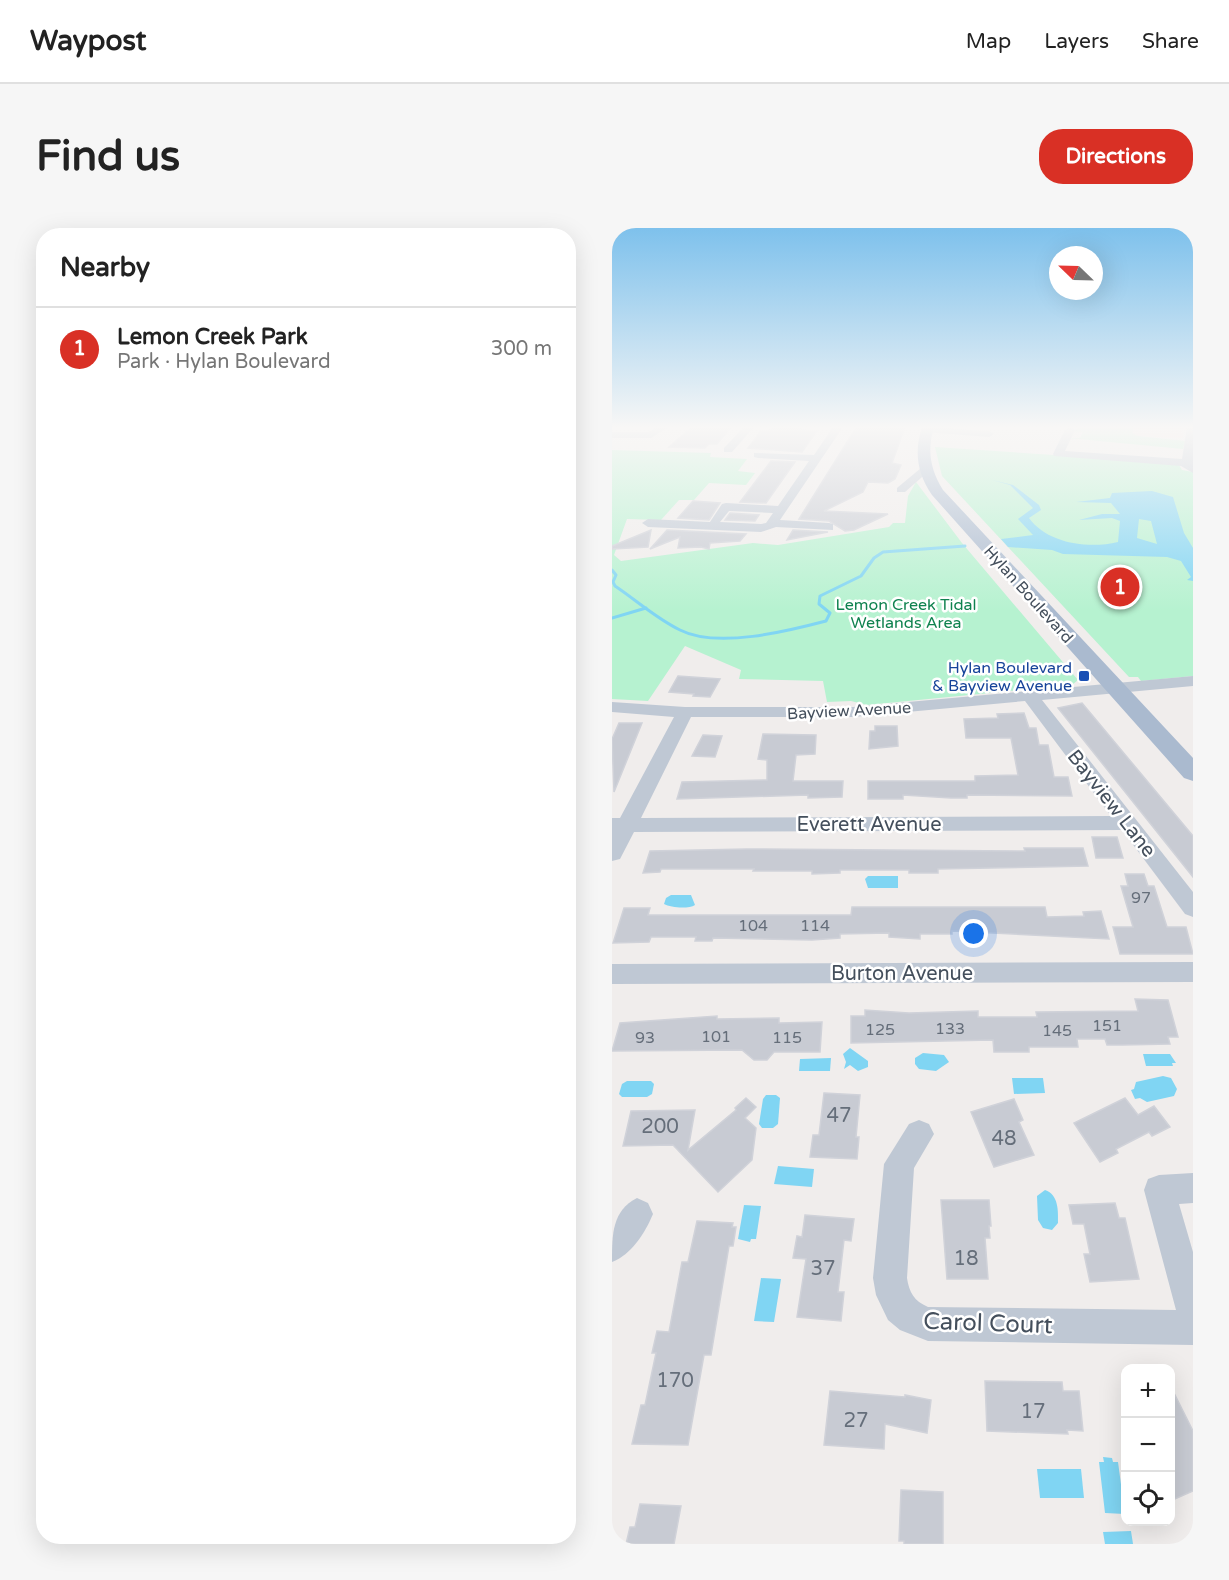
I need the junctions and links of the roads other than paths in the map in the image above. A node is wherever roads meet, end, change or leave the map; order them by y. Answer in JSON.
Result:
{"nodes":[{"id":1,"x":797,"y":488,"type":"edge"},
{"id":2,"x":935,"y":488,"type":"edge"},
{"id":3,"x":782,"y":510,"type":"junction"},
{"id":4,"x":836,"y":515,"type":"dead end"},
{"id":5,"x":715,"y":521,"type":"dead end"},
{"id":6,"x":648,"y":523,"type":"dead end"},
{"id":7,"x":769,"y":526,"type":"junction"},
{"id":8,"x":1193,"y":681,"type":"edge"},
{"id":9,"x":1115,"y":688,"type":"junction"},
{"id":10,"x":1031,"y":697,"type":"junction"},
{"id":11,"x":612,"y":707,"type":"edge"},
{"id":12,"x":685,"y":712,"type":"junction"},
{"id":13,"x":1193,"y":773,"type":"edge"},
{"id":14,"x":1127,"y":823,"type":"junction"},
{"id":15,"x":620,"y":825,"type":"edge"},
{"id":16,"x":612,"y":854,"type":"edge"},
{"id":17,"x":1193,"y":908,"type":"edge"},
{"id":18,"x":1193,"y":972,"type":"edge"},
{"id":19,"x":612,"y":974,"type":"edge"},
{"id":20,"x":919,"y":1134,"type":"dead end"},
{"id":21,"x":1193,"y":1188,"type":"edge"},
{"id":22,"x":638,"y":1214,"type":"dead end"},
{"id":23,"x":612,"y":1246,"type":"edge"},
{"id":24,"x":1193,"y":1309,"type":"edge"},
{"id":25,"x":1193,"y":1328,"type":"edge"}],
"edges":[{"from":1,"to":3,"type":"street"},
{"from":2,"to":9,"type":"main road","name":"Hylan Boulevard"},
{"from":3,"to":5,"type":"street"},
{"from":3,"to":7,"type":"street"},
{"from":4,"to":7,"type":"street"},
{"from":6,"to":7,"type":"street"},
{"from":8,"to":9,"type":"street","name":"Bayview Avenue"},
{"from":9,"to":10,"type":"street","name":"Bayview Avenue"},
{"from":9,"to":13,"type":"main road","name":"Hylan Boulevard"},
{"from":10,"to":12,"type":"street","name":"Bayview Avenue"},
{"from":10,"to":14,"type":"street","name":"Bayview Lane"},
{"from":11,"to":12,"type":"street","name":"Bayview Avenue"},
{"from":12,"to":15,"type":"street"},
{"from":14,"to":15,"type":"street","name":"Everett Avenue"},
{"from":14,"to":17,"type":"street","name":"Bayview Lane"},
{"from":15,"to":16,"type":"street"},
{"from":18,"to":19,"type":"street","name":"Burton Avenue"},
{"from":20,"to":25,"type":"street","name":"Carol Court"},
{"from":21,"to":24,"type":"street"},
{"from":22,"to":23,"type":"street"}]}
